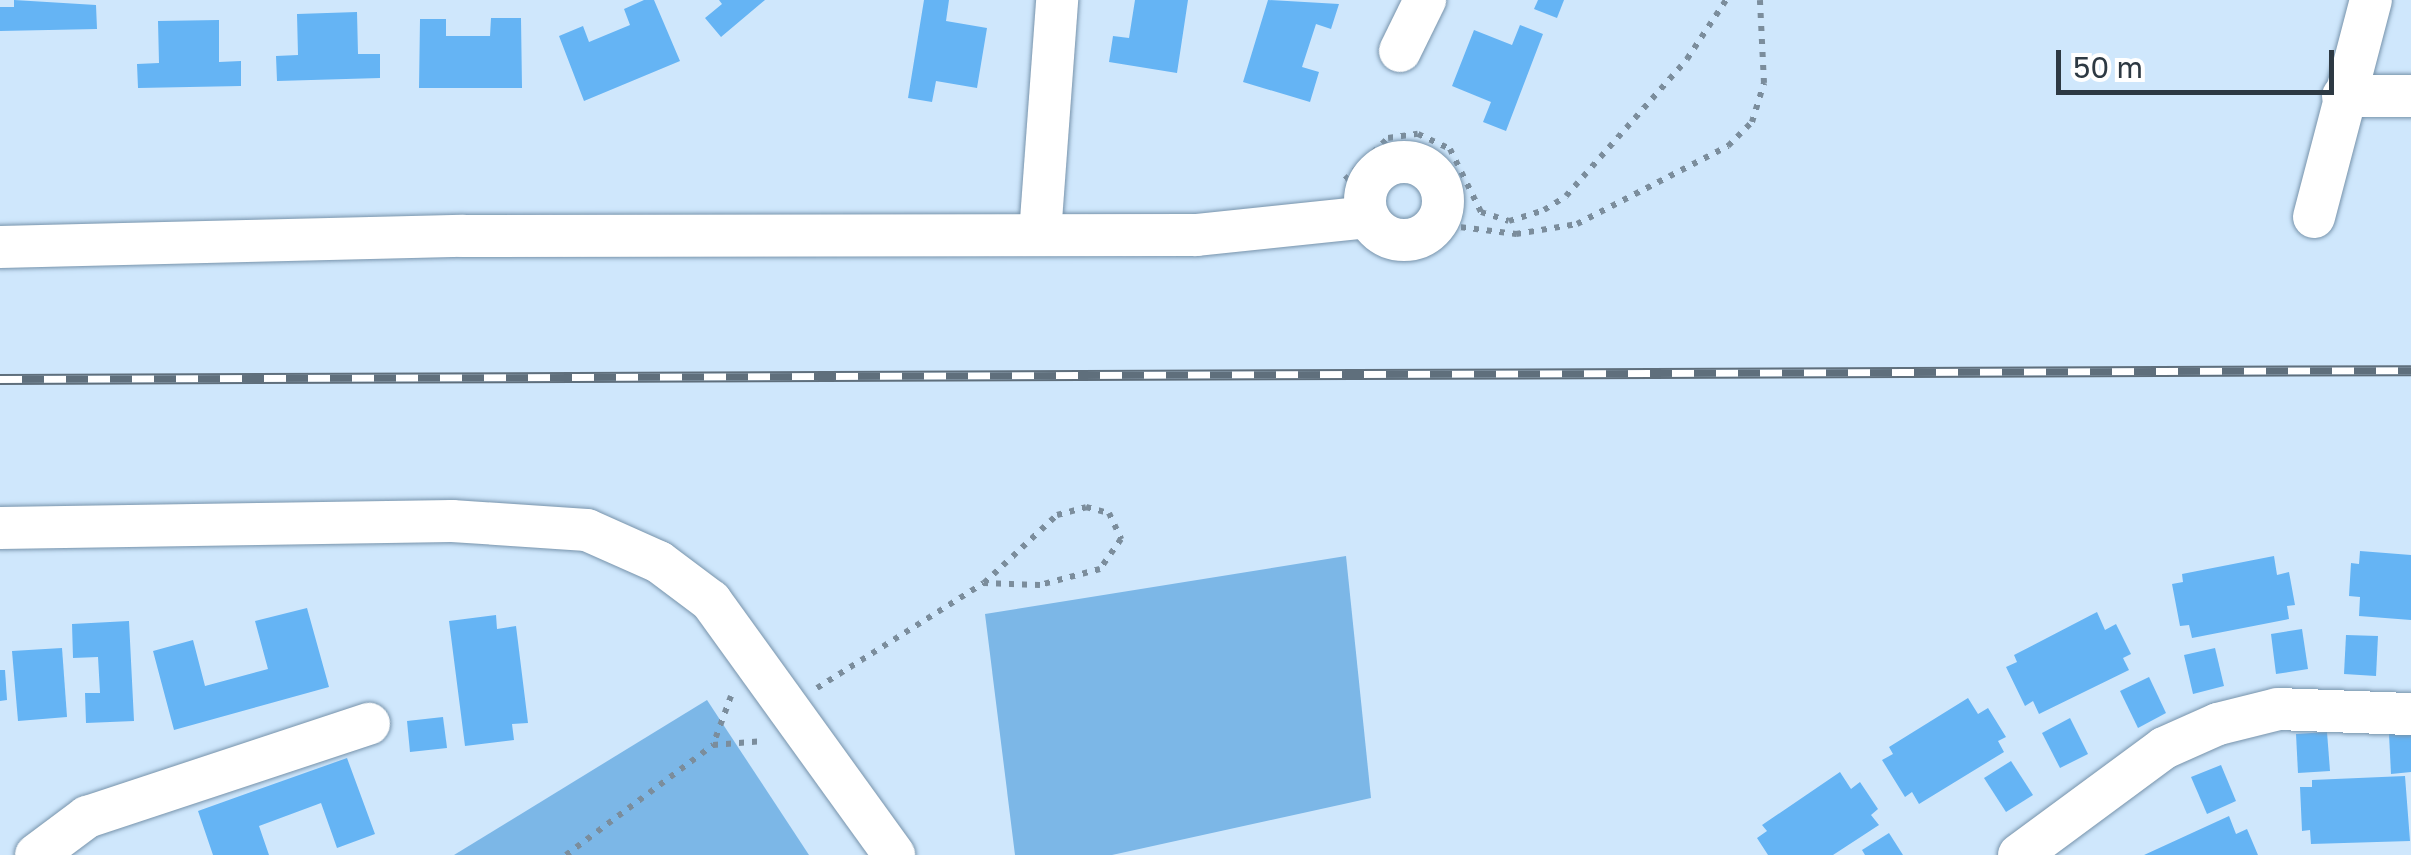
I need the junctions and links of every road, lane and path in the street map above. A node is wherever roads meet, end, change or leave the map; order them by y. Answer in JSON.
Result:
{"nodes":[{"id":1,"x":1058,"y":0,"type":"edge"},
{"id":2,"x":1425,"y":0,"type":"edge"},
{"id":3,"x":1726,"y":0,"type":"edge"},
{"id":4,"x":1760,"y":0,"type":"edge"},
{"id":5,"x":2371,"y":0,"type":"edge"},
{"id":6,"x":1400,"y":51,"type":"dead end"},
{"id":7,"x":2343,"y":96,"type":"junction"},
{"id":8,"x":2411,"y":96,"type":"edge"},
{"id":9,"x":1352,"y":204,"type":"junction"},
{"id":10,"x":2314,"y":217,"type":"dead end"},
{"id":11,"x":1435,"y":224,"type":"junction"},
{"id":12,"x":1040,"y":234,"type":"junction"},
{"id":13,"x":0,"y":246,"type":"edge"},
{"id":14,"x":0,"y":528,"type":"edge"},
{"id":15,"x":984,"y":583,"type":"junction"},
{"id":16,"x":736,"y":681,"type":"dead end"},
{"id":17,"x":2411,"y":714,"type":"edge"},
{"id":18,"x":784,"y":722,"type":"junction"},
{"id":19,"x":369,"y":724,"type":"dead end"},
{"id":20,"x":714,"y":745,"type":"junction"},
{"id":21,"x":36,"y":855,"type":"edge"},
{"id":22,"x":566,"y":855,"type":"edge"},
{"id":23,"x":894,"y":855,"type":"edge"},
{"id":24,"x":2019,"y":855,"type":"edge"}],
"edges":[{"from":1,"to":12,"type":"street"},
{"from":2,"to":6,"type":"street"},
{"from":3,"to":9,"type":"path"},
{"from":4,"to":11,"type":"path"},
{"from":5,"to":7,"type":"street"},
{"from":7,"to":8,"type":"street"},
{"from":7,"to":10,"type":"street"},
{"from":9,"to":11,"type":"street"},
{"from":9,"to":11,"type":"street"},
{"from":9,"to":12,"type":"street"},
{"from":12,"to":13,"type":"street"},
{"from":14,"to":18,"type":"street"},
{"from":15,"to":15,"type":"path"},
{"from":15,"to":18,"type":"path"},
{"from":16,"to":20,"type":"path"},
{"from":17,"to":24,"type":"street"},
{"from":18,"to":20,"type":"path"},
{"from":18,"to":23,"type":"street"},
{"from":19,"to":21,"type":"street"},
{"from":20,"to":22,"type":"path"}]}
